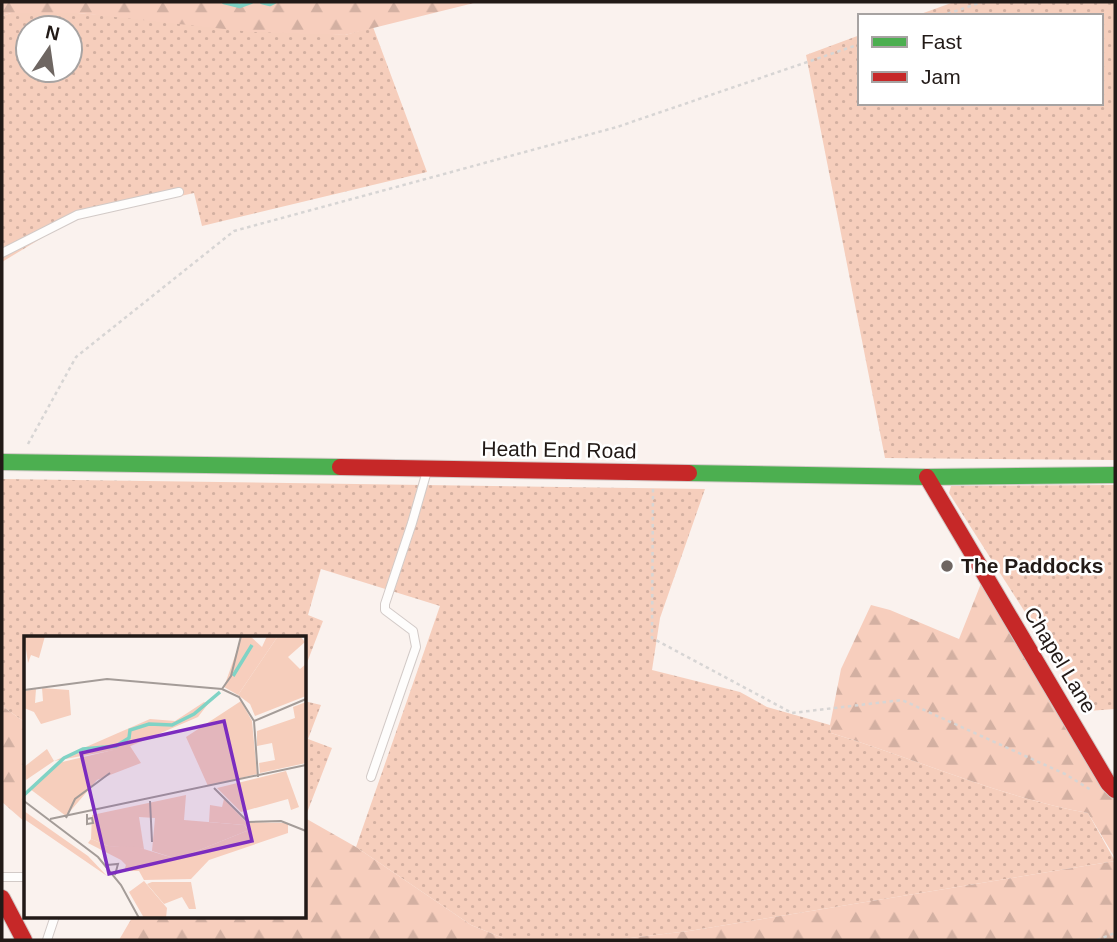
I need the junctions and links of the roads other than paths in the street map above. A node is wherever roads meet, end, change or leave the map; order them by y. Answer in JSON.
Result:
{"nodes":[{"id":1,"x":179,"y":191,"type":"dead end"},
{"id":2,"x":2,"y":253,"type":"edge"},
{"id":3,"x":2,"y":462,"type":"edge"},
{"id":4,"x":428,"y":468,"type":"junction"},
{"id":5,"x":1115,"y":475,"type":"edge"},
{"id":6,"x":927,"y":477,"type":"junction"},
{"id":7,"x":371,"y":777,"type":"dead end"},
{"id":8,"x":1115,"y":790,"type":"edge"},
{"id":9,"x":2,"y":877,"type":"edge"},
{"id":10,"x":24,"y":877,"type":"edge"},
{"id":11,"x":2,"y":898,"type":"edge"},
{"id":12,"x":54,"y":918,"type":"edge"},
{"id":13,"x":24,"y":940,"type":"edge"},
{"id":14,"x":47,"y":940,"type":"edge"}],
"edges":[{"from":1,"to":2,"type":"lane"},
{"from":3,"to":4,"type":"main road","name":"Heath End Road"},
{"from":4,"to":6,"type":"main road","name":"Heath End Road"},
{"from":4,"to":7,"type":"lane"},
{"from":5,"to":6,"type":"main road","name":"Heath End Road"},
{"from":6,"to":8,"type":"main road","name":"Chapel Lane"},
{"from":9,"to":10,"type":"lane"},
{"from":11,"to":13,"type":"main road"},
{"from":12,"to":14,"type":"lane"}]}
